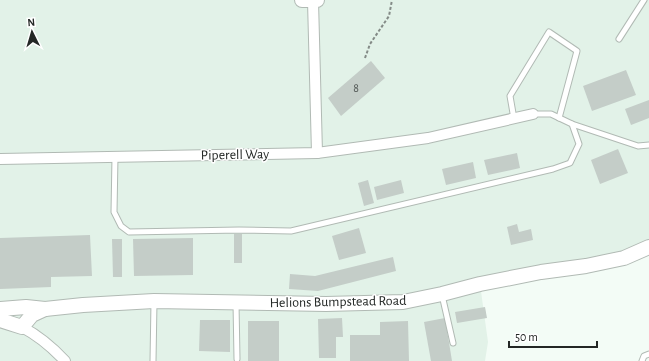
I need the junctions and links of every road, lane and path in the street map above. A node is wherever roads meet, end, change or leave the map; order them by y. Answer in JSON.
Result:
{"nodes":[{"id":1,"x":311,"y":0,"type":"edge"},
{"id":2,"x":392,"y":0,"type":"edge"},
{"id":3,"x":644,"y":0,"type":"edge"},
{"id":4,"x":619,"y":39,"type":"dead end"},
{"id":5,"x":365,"y":58,"type":"dead end"},
{"id":6,"x":533,"y":114,"type":"joint"},
{"id":7,"x":559,"y":118,"type":"junction"},
{"id":8,"x":514,"y":119,"type":"junction"},
{"id":9,"x":572,"y":124,"type":"junction"},
{"id":10,"x":649,"y":145,"type":"edge"},
{"id":11,"x":317,"y":153,"type":"junction"},
{"id":12,"x":115,"y":156,"type":"junction"},
{"id":13,"x":0,"y":159,"type":"edge"},
{"id":14,"x":649,"y":246,"type":"edge"},
{"id":15,"x":442,"y":294,"type":"junction"},
{"id":16,"x":154,"y":301,"type":"junction"},
{"id":17,"x":236,"y":302,"type":"junction"},
{"id":18,"x":0,"y":309,"type":"edge"},
{"id":19,"x":45,"y":309,"type":"junction"},
{"id":20,"x":0,"y":320,"type":"edge"},
{"id":21,"x":22,"y":327,"type":"junction"},
{"id":22,"x":453,"y":343,"type":"dead end"},
{"id":23,"x":649,"y":354,"type":"edge"},
{"id":24,"x":237,"y":359,"type":"dead end"},
{"id":25,"x":65,"y":361,"type":"edge"},
{"id":26,"x":153,"y":361,"type":"edge"},
{"id":27,"x":642,"y":361,"type":"edge"}],
"edges":[{"from":1,"to":11,"type":"street"},
{"from":2,"to":5,"type":"path"},
{"from":3,"to":4,"type":"lane"},
{"from":6,"to":7,"type":"lane"},
{"from":6,"to":8,"type":"street","name":"Piperell Way"},
{"from":7,"to":8,"type":"lane"},
{"from":7,"to":9,"type":"lane"},
{"from":8,"to":11,"type":"street","name":"Piperell Way"},
{"from":9,"to":10,"type":"lane"},
{"from":9,"to":12,"type":"lane"},
{"from":11,"to":12,"type":"street","name":"Piperell Way"},
{"from":12,"to":13,"type":"street","name":"Piperell Way"},
{"from":14,"to":15,"type":"street","name":"Helions Bumpstead Road"},
{"from":15,"to":17,"type":"street","name":"Helions Bumpstead Road"},
{"from":15,"to":22,"type":"lane"},
{"from":16,"to":17,"type":"street","name":"Helions Bumpstead Road"},
{"from":16,"to":19,"type":"street","name":"Helions Bumpstead Road"},
{"from":16,"to":26,"type":"lane"},
{"from":17,"to":24,"type":"lane"},
{"from":18,"to":19,"type":"street","name":"Helions Bumpstead Road"},
{"from":19,"to":21,"type":"street","name":"Helions Bumpstead Road"},
{"from":20,"to":21,"type":"street"},
{"from":21,"to":25,"type":"street"},
{"from":23,"to":27,"type":"lane"}]}
